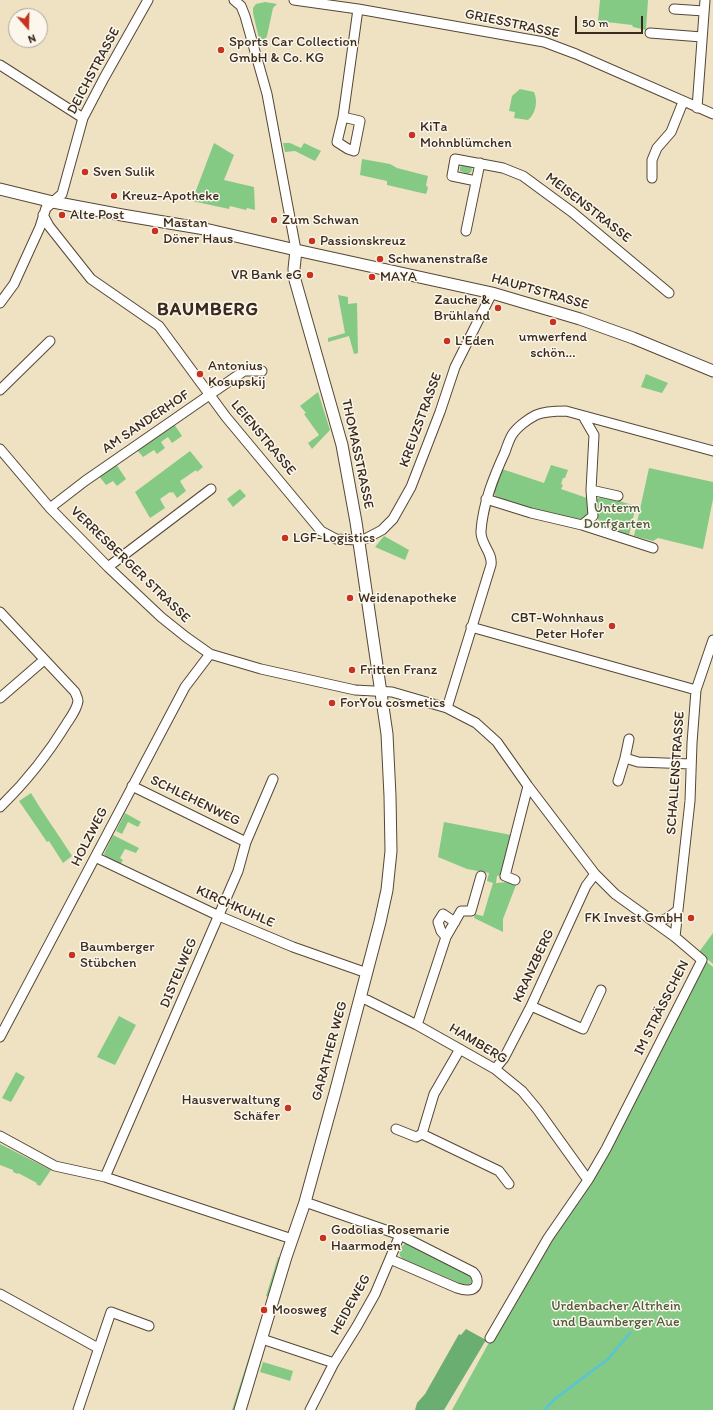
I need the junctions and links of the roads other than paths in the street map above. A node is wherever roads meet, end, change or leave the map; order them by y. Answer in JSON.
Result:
{"nodes":[{"id":1,"x":148,"y":0,"type":"edge"},
{"id":2,"x":294,"y":0,"type":"edge"},
{"id":3,"x":705,"y":0,"type":"edge"},
{"id":4,"x":241,"y":2,"type":"edge"},
{"id":5,"x":358,"y":9,"type":"junction"},
{"id":6,"x":674,"y":9,"type":"dead end"},
{"id":7,"x":704,"y":11,"type":"junction"},
{"id":8,"x":650,"y":33,"type":"dead end"},
{"id":9,"x":702,"y":37,"type":"junction"},
{"id":10,"x":0,"y":65,"type":"edge"},
{"id":11,"x":684,"y":102,"type":"junction"},
{"id":12,"x":697,"y":108,"type":"junction"},
{"id":13,"x":713,"y":114,"type":"edge"},
{"id":14,"x":343,"y":117,"type":"dead end"},
{"id":15,"x":83,"y":118,"type":"junction"},
{"id":16,"x":480,"y":163,"type":"junction"},
{"id":17,"x":652,"y":178,"type":"dead end"},
{"id":18,"x":476,"y":181,"type":"junction"},
{"id":19,"x":0,"y":189,"type":"edge"},
{"id":20,"x":53,"y":202,"type":"junction"},
{"id":21,"x":44,"y":215,"type":"junction"},
{"id":22,"x":466,"y":231,"type":"dead end"},
{"id":23,"x":296,"y":250,"type":"junction"},
{"id":24,"x":492,"y":293,"type":"junction"},
{"id":25,"x":669,"y":293,"type":"dead end"},
{"id":26,"x":0,"y":303,"type":"edge"},
{"id":27,"x":50,"y":341,"type":"dead end"},
{"id":28,"x":713,"y":370,"type":"edge"},
{"id":29,"x":262,"y":371,"type":"dead end"},
{"id":30,"x":0,"y":390,"type":"edge"},
{"id":31,"x":210,"y":395,"type":"junction"},
{"id":32,"x":583,"y":416,"type":"junction"},
{"id":33,"x":604,"y":422,"type":"junction"},
{"id":34,"x":594,"y":435,"type":"junction"},
{"id":35,"x":0,"y":449,"type":"edge"},
{"id":36,"x":713,"y":451,"type":"edge"},
{"id":37,"x":211,"y":489,"type":"dead end"},
{"id":38,"x":591,"y":490,"type":"junction"},
{"id":39,"x":618,"y":496,"type":"dead end"},
{"id":40,"x":486,"y":499,"type":"junction"},
{"id":41,"x":50,"y":508,"type":"junction"},
{"id":42,"x":593,"y":516,"type":"junction"},
{"id":43,"x":582,"y":525,"type":"junction"},
{"id":44,"x":603,"y":532,"type":"junction"},
{"id":45,"x":358,"y":540,"type":"junction"},
{"id":46,"x":653,"y":548,"type":"dead end"},
{"id":47,"x":108,"y":567,"type":"junction"},
{"id":48,"x":1,"y":614,"type":"edge"},
{"id":49,"x":471,"y":628,"type":"junction"},
{"id":50,"x":713,"y":640,"type":"edge"},
{"id":51,"x":210,"y":654,"type":"junction"},
{"id":52,"x":44,"y":660,"type":"junction"},
{"id":53,"x":696,"y":690,"type":"junction"},
{"id":54,"x":381,"y":691,"type":"junction"},
{"id":55,"x":0,"y":698,"type":"edge"},
{"id":56,"x":447,"y":708,"type":"junction"},
{"id":57,"x":629,"y":739,"type":"dead end"},
{"id":58,"x":625,"y":758,"type":"junction"},
{"id":59,"x":691,"y":764,"type":"junction"},
{"id":60,"x":273,"y":779,"type":"dead end"},
{"id":61,"x":618,"y":781,"type":"dead end"},
{"id":62,"x":132,"y":786,"type":"junction"},
{"id":63,"x":528,"y":786,"type":"junction"},
{"id":64,"x":0,"y":807,"type":"edge"},
{"id":65,"x":246,"y":842,"type":"junction"},
{"id":66,"x":95,"y":857,"type":"junction"},
{"id":67,"x":595,"y":874,"type":"junction"},
{"id":68,"x":481,"y":876,"type":"dead end"},
{"id":69,"x":515,"y":880,"type":"dead end"},
{"id":70,"x":678,"y":910,"type":"junction"},
{"id":71,"x":218,"y":916,"type":"junction"},
{"id":72,"x":455,"y":922,"type":"junction"},
{"id":73,"x":654,"y":922,"type":"junction"},
{"id":74,"x":446,"y":937,"type":"junction"},
{"id":75,"x":675,"y":937,"type":"junction"},
{"id":76,"x":367,"y":973,"type":"junction"},
{"id":77,"x":601,"y":990,"type":"dead end"},
{"id":78,"x":360,"y":998,"type":"junction"},
{"id":79,"x":531,"y":1006,"type":"junction"},
{"id":80,"x":417,"y":1025,"type":"junction"},
{"id":81,"x":0,"y":1037,"type":"edge"},
{"id":82,"x":460,"y":1050,"type":"junction"},
{"id":83,"x":495,"y":1069,"type":"junction"},
{"id":84,"x":396,"y":1129,"type":"dead end"},
{"id":85,"x":422,"y":1134,"type":"junction"},
{"id":86,"x":0,"y":1136,"type":"edge"},
{"id":87,"x":105,"y":1177,"type":"junction"},
{"id":88,"x":588,"y":1180,"type":"junction"},
{"id":89,"x":509,"y":1184,"type":"dead end"},
{"id":90,"x":305,"y":1202,"type":"junction"},
{"id":91,"x":400,"y":1236,"type":"junction"},
{"id":92,"x":292,"y":1239,"type":"junction"},
{"id":93,"x":390,"y":1259,"type":"junction"},
{"id":94,"x":0,"y":1294,"type":"edge"},
{"id":95,"x":149,"y":1326,"type":"dead end"},
{"id":96,"x":490,"y":1338,"type":"dead end"},
{"id":97,"x":262,"y":1339,"type":"junction"},
{"id":98,"x":98,"y":1348,"type":"junction"},
{"id":99,"x":334,"y":1363,"type":"junction"},
{"id":100,"x":78,"y":1410,"type":"edge"},
{"id":101,"x":240,"y":1410,"type":"edge"},
{"id":102,"x":310,"y":1410,"type":"edge"}],
"edges":[{"from":1,"to":15,"type":"street","name":"DEICHSTRASSE"},
{"from":2,"to":5,"type":"street","name":"GRIESSTRASSE"},
{"from":3,"to":7,"type":"street"},
{"from":4,"to":23,"type":"street"},
{"from":5,"to":11,"type":"street","name":"GRIESSTRASSE"},
{"from":5,"to":14,"type":"street"},
{"from":6,"to":7,"type":"street"},
{"from":7,"to":9,"type":"street"},
{"from":8,"to":9,"type":"street"},
{"from":9,"to":12,"type":"street"},
{"from":10,"to":15,"type":"street"},
{"from":11,"to":12,"type":"street","name":"GRIESSTRASSE"},
{"from":11,"to":17,"type":"street"},
{"from":12,"to":13,"type":"street","name":"GRIESSTRASSE"},
{"from":15,"to":20,"type":"street","name":"DEICHSTRASSE"},
{"from":16,"to":18,"type":"street"},
{"from":16,"to":18,"type":"street","name":"MEISENSTRASSE"},
{"from":16,"to":25,"type":"street","name":"MEISENSTRASSE"},
{"from":18,"to":22,"type":"street"},
{"from":19,"to":20,"type":"street","name":"HAUPTSTRASSE"},
{"from":20,"to":21,"type":"street","name":"DEICHSTRASSE"},
{"from":20,"to":23,"type":"street","name":"HAUPTSTRASSE"},
{"from":21,"to":26,"type":"street","name":"DEICHSTRASSE"},
{"from":21,"to":31,"type":"street","name":"LEIENSTRASSE"},
{"from":23,"to":24,"type":"street","name":"HAUPTSTRASSE"},
{"from":23,"to":45,"type":"street","name":"THOMASSTRASSE"},
{"from":24,"to":28,"type":"street","name":"HAUPTSTRASSE"},
{"from":24,"to":45,"type":"street","name":"KREUZSTRASSE"},
{"from":27,"to":30,"type":"street"},
{"from":29,"to":31,"type":"street","name":"AM SANDERHOF"},
{"from":31,"to":41,"type":"street","name":"AM SANDERHOF"},
{"from":31,"to":45,"type":"street","name":"LEIENSTRASSE"},
{"from":32,"to":33,"type":"street"},
{"from":32,"to":34,"type":"street"},
{"from":32,"to":40,"type":"street"},
{"from":33,"to":34,"type":"street"},
{"from":33,"to":36,"type":"street"},
{"from":34,"to":38,"type":"street"},
{"from":35,"to":41,"type":"street","name":"VERRESBERGER STRASSE"},
{"from":37,"to":47,"type":"street"},
{"from":38,"to":39,"type":"street"},
{"from":38,"to":42,"type":"street"},
{"from":40,"to":43,"type":"street"},
{"from":40,"to":49,"type":"street"},
{"from":41,"to":47,"type":"street","name":"VERRESBERGER STRASSE"},
{"from":42,"to":43,"type":"street"},
{"from":42,"to":44,"type":"street"},
{"from":43,"to":44,"type":"street"},
{"from":44,"to":46,"type":"street"},
{"from":45,"to":54,"type":"street","name":"THOMASSTRASSE"},
{"from":47,"to":51,"type":"street","name":"VERRESBERGER STRASSE"},
{"from":48,"to":52,"type":"street"},
{"from":49,"to":53,"type":"street"},
{"from":49,"to":56,"type":"street"},
{"from":50,"to":53,"type":"street","name":"SCHALLENSTRASSE"},
{"from":51,"to":54,"type":"street","name":"VERRESBERGER STRASSE"},
{"from":51,"to":62,"type":"street","name":"HOLZWEG"},
{"from":52,"to":55,"type":"street"},
{"from":52,"to":64,"type":"street"},
{"from":53,"to":59,"type":"street","name":"SCHALLENSTRASSE"},
{"from":54,"to":56,"type":"street","name":"IM STRÄSSCHEN"},
{"from":54,"to":76,"type":"street","name":"GARATHER WEG"},
{"from":56,"to":63,"type":"street","name":"IM STRÄSSCHEN"},
{"from":57,"to":58,"type":"street"},
{"from":58,"to":59,"type":"street"},
{"from":58,"to":61,"type":"street"},
{"from":59,"to":70,"type":"street","name":"SCHALLENSTRASSE"},
{"from":60,"to":65,"type":"street","name":"DISTELWEG"},
{"from":62,"to":65,"type":"street","name":"SCHLEHENWEG"},
{"from":62,"to":66,"type":"street","name":"HOLZWEG"},
{"from":63,"to":67,"type":"street","name":"IM STRÄSSCHEN"},
{"from":63,"to":69,"type":"street"},
{"from":65,"to":71,"type":"street","name":"DISTELWEG"},
{"from":66,"to":71,"type":"street","name":"KIRCHKUHLE"},
{"from":66,"to":81,"type":"street","name":"HOLZWEG"},
{"from":67,"to":73,"type":"street","name":"IM STRÄSSCHEN"},
{"from":67,"to":79,"type":"street","name":"KRANZBERG"},
{"from":68,"to":72,"type":"street"},
{"from":70,"to":73,"type":"street"},
{"from":70,"to":75,"type":"street","name":"SCHALLENSTRASSE"},
{"from":71,"to":76,"type":"street","name":"KIRCHKUHLE"},
{"from":71,"to":87,"type":"street","name":"DISTELWEG"},
{"from":72,"to":74,"type":"street"},
{"from":72,"to":74,"type":"street"},
{"from":73,"to":75,"type":"street","name":"IM STRÄSSCHEN"},
{"from":74,"to":80,"type":"street"},
{"from":75,"to":88,"type":"street","name":"IM STRÄSSCHEN"},
{"from":76,"to":78,"type":"street","name":"GARATHER WEG"},
{"from":77,"to":79,"type":"street"},
{"from":78,"to":80,"type":"street","name":"HAMBERG"},
{"from":78,"to":90,"type":"street","name":"GARATHER WEG"},
{"from":79,"to":83,"type":"street","name":"KRANZBERG"},
{"from":80,"to":82,"type":"street","name":"HAMBERG"},
{"from":82,"to":83,"type":"street","name":"HAMBERG"},
{"from":82,"to":85,"type":"street"},
{"from":83,"to":88,"type":"street","name":"HAMBERG"},
{"from":84,"to":85,"type":"street"},
{"from":85,"to":89,"type":"street"},
{"from":86,"to":87,"type":"street"},
{"from":87,"to":92,"type":"street"},
{"from":88,"to":96,"type":"street","name":"IM STRÄSSCHEN"},
{"from":90,"to":91,"type":"street"},
{"from":90,"to":92,"type":"street","name":"GARATHER WEG"},
{"from":91,"to":93,"type":"street","name":"HEIDEWEG"},
{"from":91,"to":93,"type":"street"},
{"from":92,"to":97,"type":"street","name":"GARATHER WEG"},
{"from":93,"to":99,"type":"street","name":"HEIDEWEG"},
{"from":94,"to":98,"type":"street"},
{"from":95,"to":98,"type":"street"},
{"from":97,"to":99,"type":"street"},
{"from":97,"to":101,"type":"street","name":"GARATHER WEG"},
{"from":98,"to":100,"type":"street"},
{"from":99,"to":102,"type":"street","name":"HEIDEWEG"}]}
